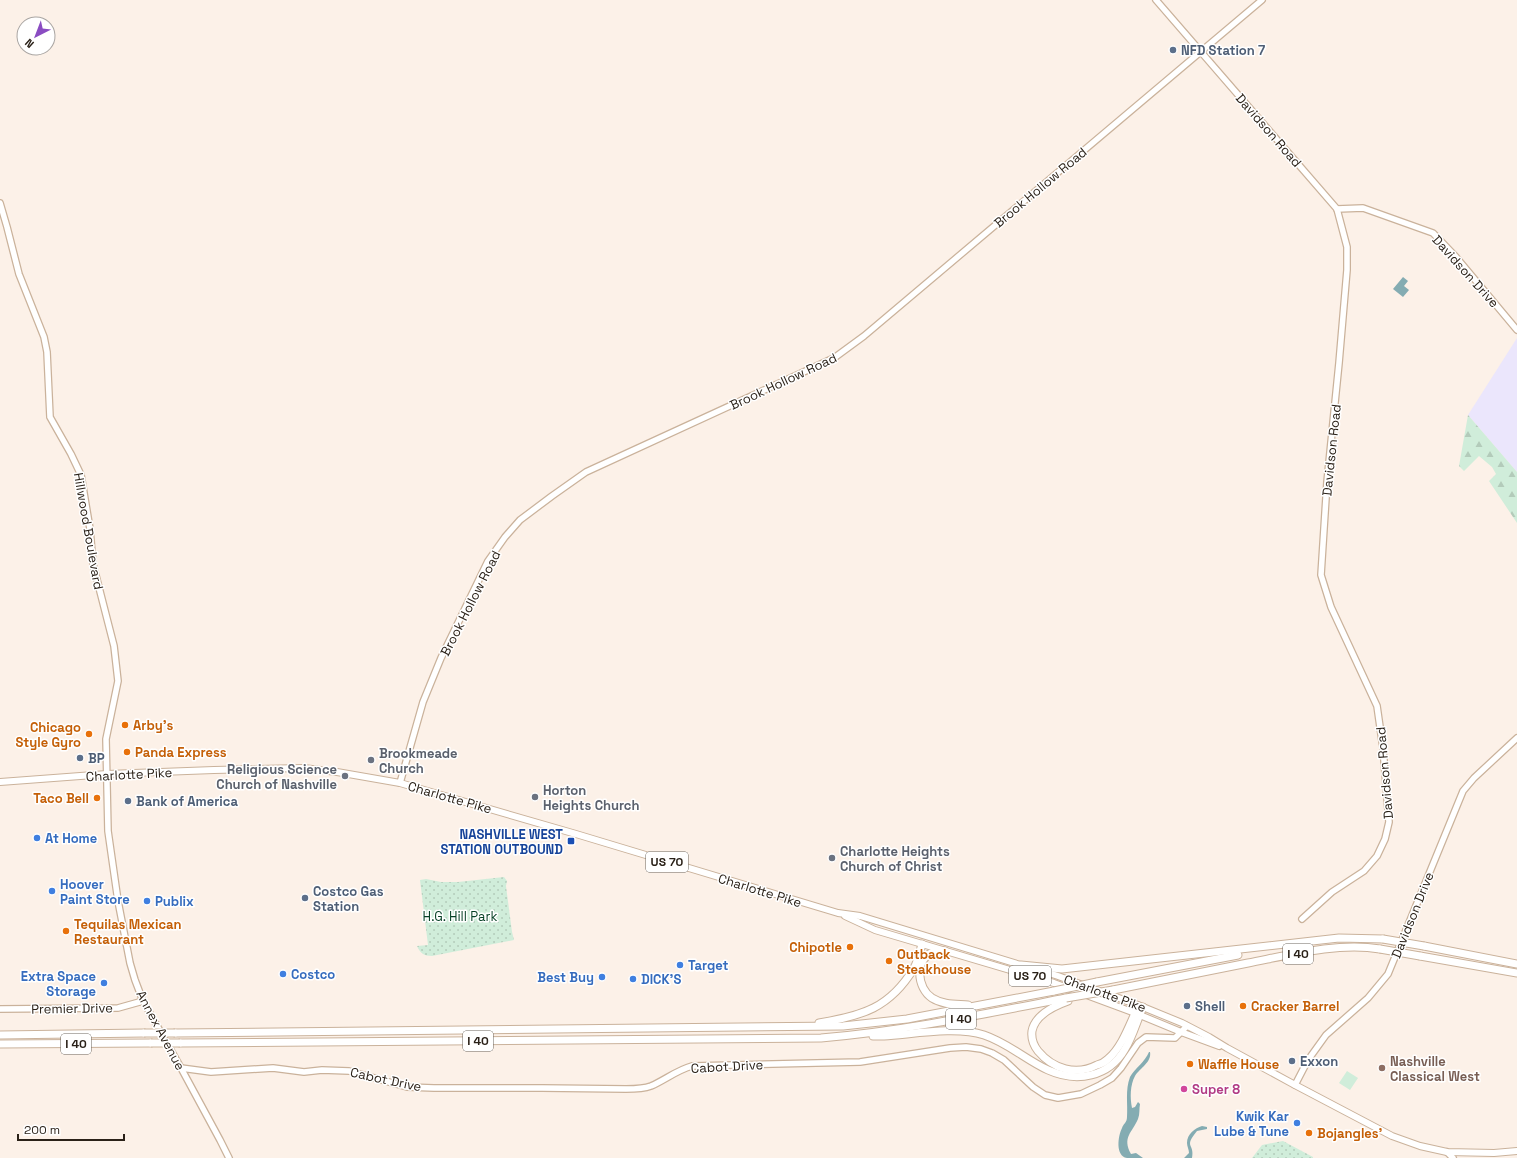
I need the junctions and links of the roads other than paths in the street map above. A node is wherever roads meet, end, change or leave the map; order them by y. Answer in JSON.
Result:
{"nodes":[{"id":1,"x":1156,"y":0,"type":"edge"},
{"id":2,"x":1262,"y":0,"type":"edge"},
{"id":3,"x":1201,"y":53,"type":"junction"},
{"id":4,"x":0,"y":203,"type":"edge"},
{"id":5,"x":1337,"y":209,"type":"junction"},
{"id":6,"x":1517,"y":330,"type":"edge"},
{"id":7,"x":1517,"y":738,"type":"edge"},
{"id":8,"x":107,"y":774,"type":"junction"},
{"id":9,"x":0,"y":782,"type":"edge"},
{"id":10,"x":400,"y":783,"type":"junction"},
{"id":11,"x":838,"y":913,"type":"junction"},
{"id":12,"x":1302,"y":919,"type":"dead end"},
{"id":13,"x":926,"y":937,"type":"junction"},
{"id":14,"x":922,"y":944,"type":"junction"},
{"id":15,"x":1289,"y":945,"type":"junction"},
{"id":16,"x":945,"y":951,"type":"junction"},
{"id":17,"x":1517,"y":964,"type":"edge"},
{"id":18,"x":1020,"y":965,"type":"junction"},
{"id":19,"x":1517,"y":973,"type":"edge"},
{"id":20,"x":1068,"y":999,"type":"junction"},
{"id":21,"x":143,"y":1001,"type":"junction"},
{"id":22,"x":980,"y":1006,"type":"junction"},
{"id":23,"x":1141,"y":1006,"type":"junction"},
{"id":24,"x":0,"y":1009,"type":"edge"},
{"id":25,"x":1137,"y":1014,"type":"junction"},
{"id":26,"x":1187,"y":1026,"type":"junction"},
{"id":27,"x":792,"y":1028,"type":"junction"},
{"id":28,"x":1181,"y":1032,"type":"junction"},
{"id":29,"x":0,"y":1035,"type":"edge"},
{"id":30,"x":855,"y":1036,"type":"junction"},
{"id":31,"x":0,"y":1044,"type":"edge"},
{"id":32,"x":1227,"y":1048,"type":"junction"},
{"id":33,"x":181,"y":1068,"type":"junction"},
{"id":34,"x":1295,"y":1085,"type":"junction"},
{"id":35,"x":1517,"y":1151,"type":"edge"},
{"id":36,"x":1447,"y":1152,"type":"junction"},
{"id":37,"x":229,"y":1158,"type":"edge"},
{"id":38,"x":1452,"y":1158,"type":"edge"}],
"edges":[{"from":1,"to":3,"type":"street","name":"Davidson Road"},
{"from":2,"to":3,"type":"street","name":"Brook Hollow Road"},
{"from":3,"to":5,"type":"street","name":"Davidson Road"},
{"from":3,"to":10,"type":"street","name":"Brook Hollow Road"},
{"from":4,"to":8,"type":"street","name":"Hillwood Boulevard"},
{"from":5,"to":6,"type":"street","name":"Davidson Drive"},
{"from":5,"to":12,"type":"street","name":"Davidson Road"},
{"from":7,"to":34,"type":"street","name":"Davidson Drive"},
{"from":8,"to":9,"type":"main road","name":"Charlotte Pike","number":"US 70"},
{"from":8,"to":10,"type":"main road","name":"Charlotte Pike","number":"US 70"},
{"from":8,"to":21,"type":"street","name":"Annex Avenue"},
{"from":10,"to":11,"type":"main road","name":"Charlotte Pike","number":"US 70"},
{"from":11,"to":13,"type":"main road","name":"Charlotte Pike","number":"US 70"},
{"from":11,"to":14,"type":"main road","name":"Charlotte Pike","number":"US 70"},
{"from":13,"to":14,"type":"main road"},
{"from":13,"to":18,"type":"main road","name":"Charlotte Pike","number":"US 70"},
{"from":14,"to":16,"type":"main road","name":"Charlotte Pike","number":"US 70"},
{"from":14,"to":27,"type":"highway"},
{"from":15,"to":17,"type":"highway","number":"I 40","bridge":true},
{"from":15,"to":18,"type":"highway"},
{"from":15,"to":22,"type":"highway","number":"I 40","bridge":true},
{"from":16,"to":22,"type":"highway"},
{"from":16,"to":25,"type":"main road","name":"Charlotte Pike","number":"US 70"},
{"from":18,"to":23,"type":"main road","name":"Charlotte Pike","number":"US 70"},
{"from":19,"to":20,"type":"highway","number":"I 40","bridge":true},
{"from":20,"to":25,"type":"highway"},
{"from":20,"to":30,"type":"highway","number":"I 40"},
{"from":21,"to":24,"type":"street","name":"Premier Drive"},
{"from":21,"to":33,"type":"street","name":"Annex Avenue"},
{"from":22,"to":27,"type":"highway","number":"I 40"},
{"from":23,"to":25,"type":"highway"},
{"from":23,"to":26,"type":"main road","name":"Charlotte Pike","number":"US 70"},
{"from":25,"to":28,"type":"main road","name":"Charlotte Pike","number":"US 70"},
{"from":25,"to":30,"type":"highway"},
{"from":26,"to":28,"type":"street","name":"Cabot Drive"},
{"from":26,"to":32,"type":"main road","name":"Charlotte Pike","number":"US 70"},
{"from":27,"to":29,"type":"highway","number":"I 40","bridge":true},
{"from":28,"to":32,"type":"main road","name":"Charlotte Pike","number":"US 70"},
{"from":28,"to":33,"type":"street","name":"Cabot Drive"},
{"from":30,"to":31,"type":"highway","number":"I 40","bridge":true},
{"from":32,"to":34,"type":"main road","name":"Charlotte Pike","number":"US 70"},
{"from":33,"to":37,"type":"street","name":"Annex Avenue"},
{"from":34,"to":36,"type":"main road","name":"Charlotte Pike","number":"US 70"},
{"from":35,"to":36,"type":"main road","name":"Charlotte Pike","number":"US 70"},
{"from":36,"to":38,"type":"street"}]}
